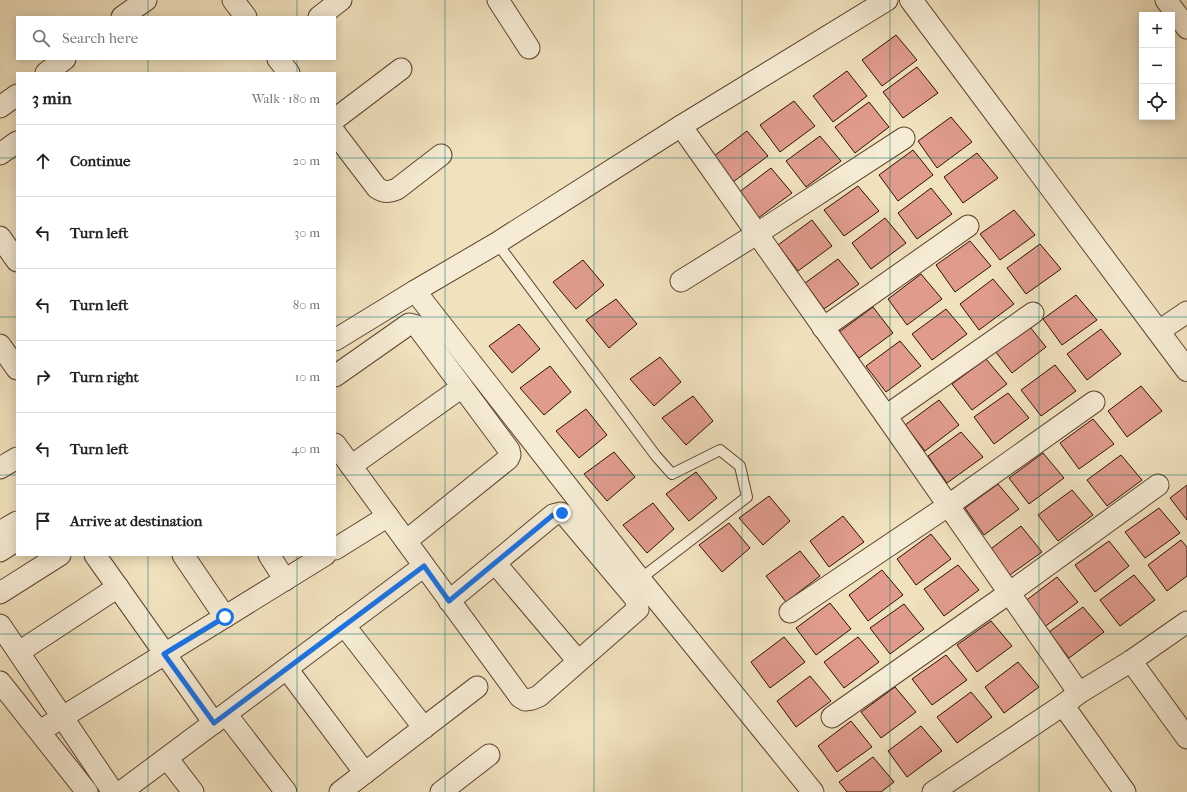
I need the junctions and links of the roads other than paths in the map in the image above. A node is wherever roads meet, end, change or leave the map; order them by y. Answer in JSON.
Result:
{"nodes":[{"id":1,"x":146,"y":0,"type":"edge"},
{"id":2,"x":233,"y":0,"type":"edge"},
{"id":3,"x":341,"y":0,"type":"edge"},
{"id":4,"x":498,"y":0,"type":"edge"},
{"id":5,"x":887,"y":0,"type":"edge"},
{"id":6,"x":911,"y":0,"type":"edge"},
{"id":7,"x":1166,"y":0,"type":"edge"},
{"id":8,"x":123,"y":16,"type":"edge"},
{"id":9,"x":245,"y":16,"type":"edge"},
{"id":10,"x":320,"y":16,"type":"edge"},
{"id":11,"x":1187,"y":28,"type":"edge"},
{"id":12,"x":529,"y":48,"type":"dead end"},
{"id":13,"x":64,"y":60,"type":"edge"},
{"id":14,"x":279,"y":60,"type":"edge"},
{"id":15,"x":401,"y":69,"type":"dead end"},
{"id":16,"x":47,"y":72,"type":"edge"},
{"id":17,"x":288,"y":72,"type":"edge"},
{"id":18,"x":16,"y":96,"type":"edge"},
{"id":19,"x":0,"y":107,"type":"edge"},
{"id":20,"x":336,"y":117,"type":"edge"},
{"id":21,"x":681,"y":126,"type":"junction"},
{"id":22,"x":336,"y":134,"type":"edge"},
{"id":23,"x":904,"y":138,"type":"dead end"},
{"id":24,"x":16,"y":143,"type":"edge"},
{"id":25,"x":0,"y":154,"type":"edge"},
{"id":26,"x":441,"y":155,"type":"dead end"},
{"id":27,"x":968,"y":226,"type":"dead end"},
{"id":28,"x":758,"y":233,"type":"junction"},
{"id":29,"x":497,"y":243,"type":"junction"},
{"id":30,"x":681,"y":281,"type":"dead end"},
{"id":31,"x":415,"y":291,"type":"junction"},
{"id":32,"x":1187,"y":312,"type":"edge"},
{"id":33,"x":1033,"y":313,"type":"dead end"},
{"id":34,"x":824,"y":328,"type":"junction"},
{"id":35,"x":1159,"y":332,"type":"junction"},
{"id":36,"x":336,"y":339,"type":"edge"},
{"id":37,"x":1187,"y":370,"type":"edge"},
{"id":38,"x":336,"y":375,"type":"edge"},
{"id":39,"x":462,"y":387,"type":"junction"},
{"id":40,"x":1094,"y":402,"type":"dead end"},
{"id":41,"x":886,"y":416,"type":"junction"},
{"id":42,"x":340,"y":453,"type":"edge"},
{"id":43,"x":16,"y":459,"type":"edge"},
{"id":44,"x":0,"y":468,"type":"edge"},
{"id":45,"x":1158,"y":485,"type":"dead end"},
{"id":46,"x":949,"y":505,"type":"junction"},
{"id":47,"x":388,"y":516,"type":"junction"},
{"id":48,"x":16,"y":523,"type":"edge"},
{"id":49,"x":0,"y":532,"type":"edge"},
{"id":50,"x":16,"y":541,"type":"edge"},
{"id":51,"x":406,"y":541,"type":"junction"},
{"id":52,"x":336,"y":548,"type":"edge"},
{"id":53,"x":0,"y":551,"type":"edge"},
{"id":54,"x":58,"y":556,"type":"edge"},
{"id":55,"x":96,"y":556,"type":"edge"},
{"id":56,"x":184,"y":556,"type":"edge"},
{"id":57,"x":270,"y":556,"type":"edge"},
{"id":58,"x":324,"y":556,"type":"edge"},
{"id":59,"x":495,"y":563,"type":"junction"},
{"id":60,"x":424,"y":566,"type":"junction"},
{"id":61,"x":640,"y":579,"type":"junction"},
{"id":62,"x":285,"y":580,"type":"junction"},
{"id":63,"x":118,"y":587,"type":"junction"},
{"id":64,"x":0,"y":593,"type":"edge"},
{"id":65,"x":1010,"y":593,"type":"junction"},
{"id":66,"x":449,"y":601,"type":"junction"},
{"id":67,"x":790,"y":612,"type":"dead end"},
{"id":68,"x":225,"y":617,"type":"junction"},
{"id":69,"x":1187,"y":622,"type":"edge"},
{"id":70,"x":0,"y":625,"type":"edge"},
{"id":71,"x":344,"y":626,"type":"junction"},
{"id":72,"x":19,"y":652,"type":"junction"},
{"id":73,"x":164,"y":654,"type":"junction"},
{"id":74,"x":578,"y":661,"type":"junction"},
{"id":75,"x":1132,"y":661,"type":"junction"},
{"id":76,"x":287,"y":669,"type":"junction"},
{"id":77,"x":0,"y":682,"type":"edge"},
{"id":78,"x":477,"y":687,"type":"dead end"},
{"id":79,"x":1071,"y":699,"type":"junction"},
{"id":80,"x":63,"y":717,"type":"junction"},
{"id":81,"x":832,"y":717,"type":"dead end"},
{"id":82,"x":220,"y":718,"type":"junction"},
{"id":83,"x":424,"y":728,"type":"junction"},
{"id":84,"x":40,"y":731,"type":"junction"},
{"id":85,"x":1187,"y":738,"type":"edge"},
{"id":86,"x":489,"y":755,"type":"dead end"},
{"id":87,"x":167,"y":758,"type":"junction"},
{"id":88,"x":365,"y":773,"type":"junction"},
{"id":89,"x":87,"y":792,"type":"edge"},
{"id":90,"x":113,"y":792,"type":"edge"},
{"id":91,"x":121,"y":792,"type":"edge"},
{"id":92,"x":193,"y":792,"type":"edge"},
{"id":93,"x":286,"y":792,"type":"edge"},
{"id":94,"x":340,"y":792,"type":"edge"},
{"id":95,"x":441,"y":792,"type":"edge"},
{"id":96,"x":812,"y":792,"type":"edge"},
{"id":97,"x":933,"y":792,"type":"edge"},
{"id":98,"x":1125,"y":792,"type":"edge"}],
"edges":[{"from":1,"to":8,"type":"street"},
{"from":2,"to":9,"type":"street"},
{"from":3,"to":10,"type":"street"},
{"from":4,"to":12,"type":"street"},
{"from":5,"to":21,"type":"street"},
{"from":6,"to":35,"type":"street"},
{"from":7,"to":11,"type":"street"},
{"from":13,"to":16,"type":"street"},
{"from":14,"to":17,"type":"street"},
{"from":15,"to":20,"type":"street"},
{"from":18,"to":19,"type":"street"},
{"from":21,"to":28,"type":"street"},
{"from":21,"to":29,"type":"street"},
{"from":22,"to":26,"type":"street"},
{"from":23,"to":28,"type":"street"},
{"from":24,"to":25,"type":"street"},
{"from":27,"to":34,"type":"street"},
{"from":28,"to":30,"type":"street"},
{"from":28,"to":34,"type":"street"},
{"from":29,"to":31,"type":"street"},
{"from":29,"to":61,"type":"lane"},
{"from":31,"to":36,"type":"street"},
{"from":31,"to":61,"type":"street"},
{"from":32,"to":35,"type":"street"},
{"from":33,"to":41,"type":"street"},
{"from":34,"to":41,"type":"street"},
{"from":35,"to":37,"type":"street"},
{"from":38,"to":39,"type":"street"},
{"from":39,"to":42,"type":"street"},
{"from":39,"to":51,"type":"street"},
{"from":40,"to":46,"type":"street"},
{"from":41,"to":46,"type":"street"},
{"from":42,"to":47,"type":"street"},
{"from":43,"to":44,"type":"street"},
{"from":45,"to":65,"type":"street"},
{"from":46,"to":65,"type":"street"},
{"from":46,"to":67,"type":"street"},
{"from":47,"to":51,"type":"street"},
{"from":47,"to":52,"type":"street"},
{"from":48,"to":49,"type":"street"},
{"from":50,"to":53,"type":"street"},
{"from":51,"to":60,"type":"street"},
{"from":54,"to":64,"type":"street"},
{"from":55,"to":63,"type":"street"},
{"from":56,"to":68,"type":"street"},
{"from":57,"to":62,"type":"street"},
{"from":58,"to":62,"type":"street"},
{"from":59,"to":66,"type":"street"},
{"from":59,"to":74,"type":"street"},
{"from":59,"to":74,"type":"street"},
{"from":60,"to":66,"type":"street"},
{"from":60,"to":71,"type":"street"},
{"from":61,"to":96,"type":"street"},
{"from":62,"to":68,"type":"street"},
{"from":63,"to":72,"type":"street"},
{"from":63,"to":73,"type":"street"},
{"from":65,"to":79,"type":"street"},
{"from":65,"to":81,"type":"street"},
{"from":66,"to":74,"type":"street"},
{"from":68,"to":73,"type":"street"},
{"from":69,"to":75,"type":"street"},
{"from":70,"to":72,"type":"street"},
{"from":71,"to":76,"type":"street"},
{"from":71,"to":83,"type":"street"},
{"from":72,"to":80,"type":"street"},
{"from":73,"to":80,"type":"street"},
{"from":73,"to":82,"type":"street"},
{"from":75,"to":79,"type":"street"},
{"from":75,"to":85,"type":"street"},
{"from":76,"to":82,"type":"street"},
{"from":76,"to":88,"type":"street"},
{"from":77,"to":84,"type":"street"},
{"from":78,"to":83,"type":"street"},
{"from":79,"to":97,"type":"street"},
{"from":79,"to":98,"type":"street"},
{"from":80,"to":84,"type":"street"},
{"from":80,"to":90,"type":"street"},
{"from":82,"to":87,"type":"street"},
{"from":82,"to":93,"type":"street"},
{"from":83,"to":88,"type":"street"},
{"from":84,"to":89,"type":"street"},
{"from":86,"to":95,"type":"street"},
{"from":87,"to":91,"type":"street"},
{"from":87,"to":92,"type":"street"},
{"from":88,"to":94,"type":"street"}]}
